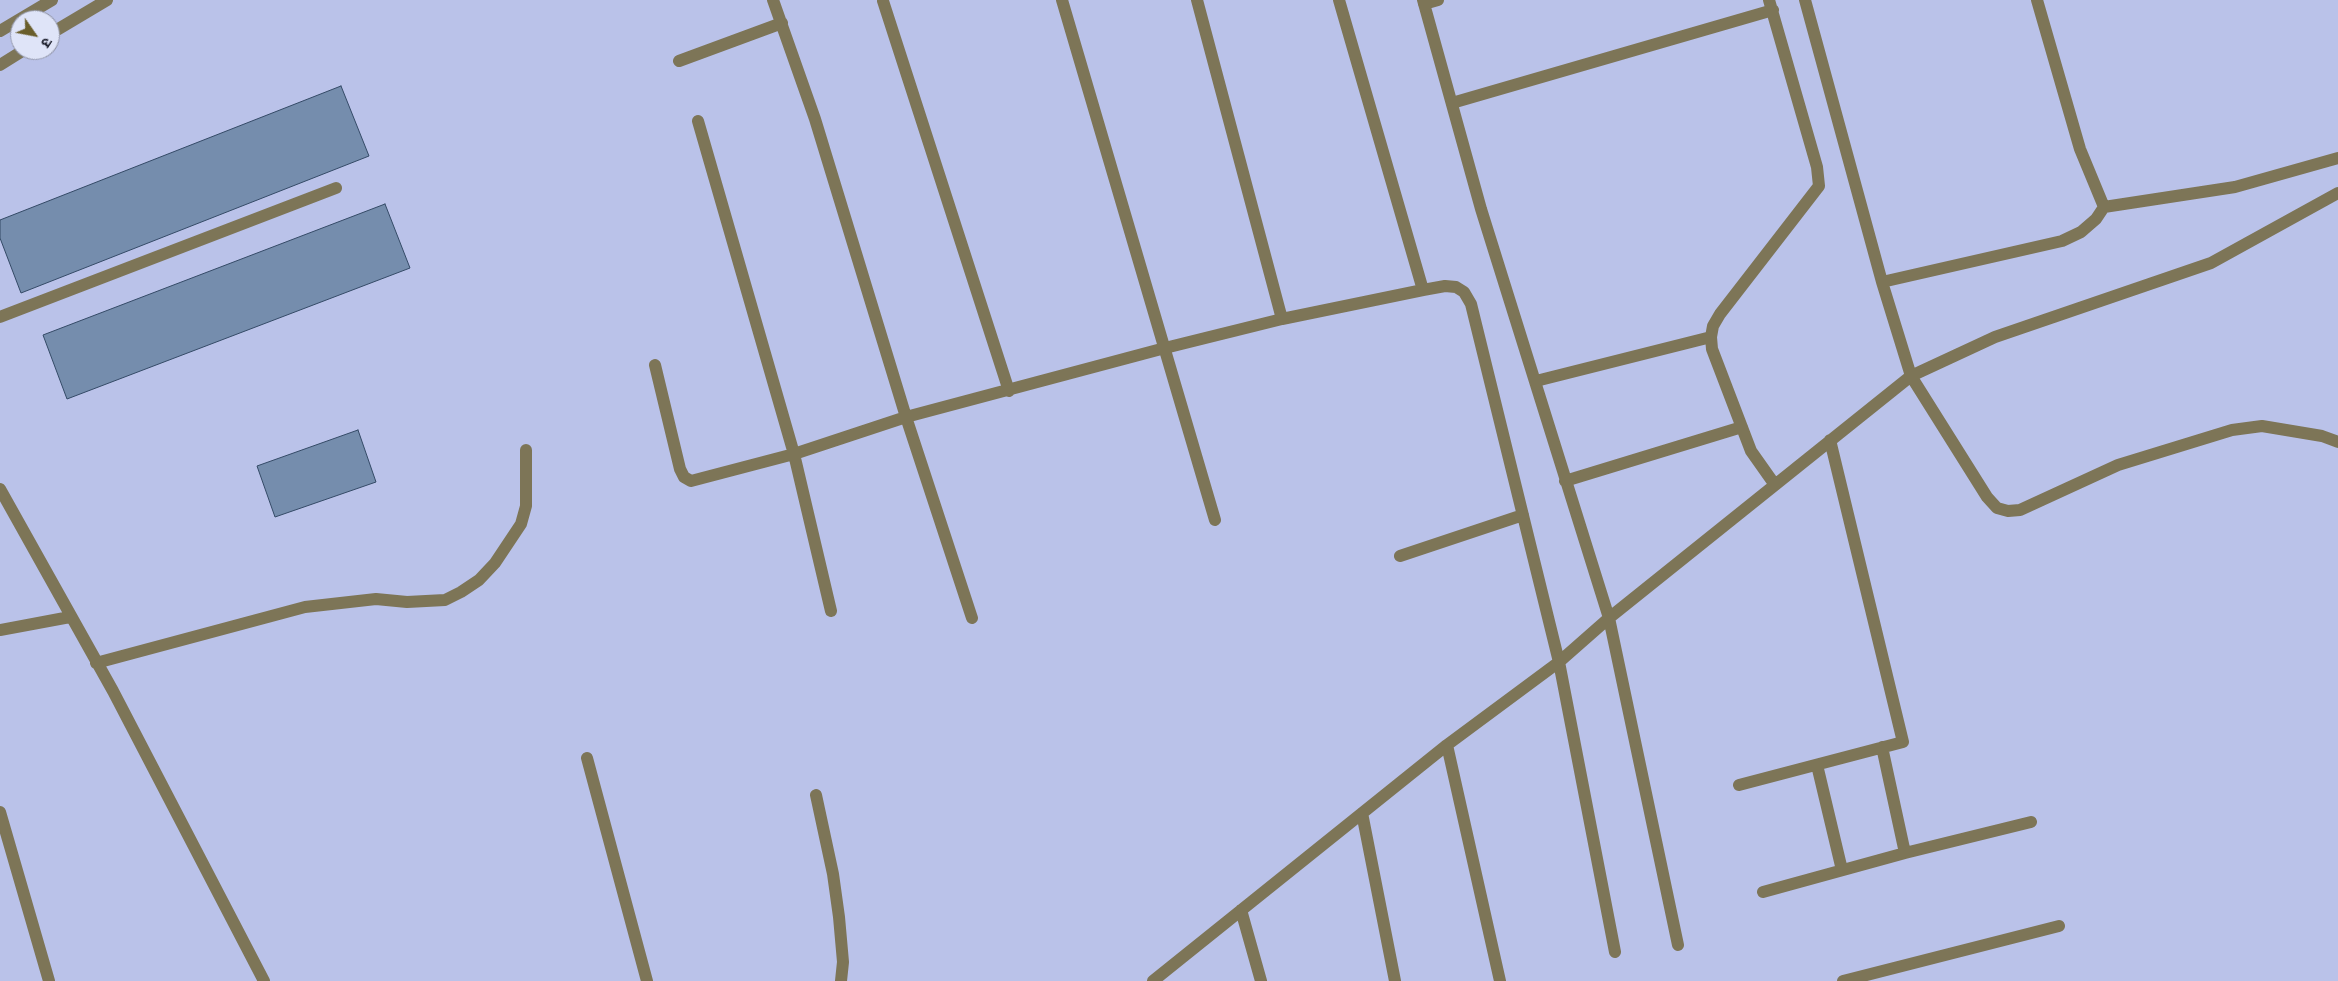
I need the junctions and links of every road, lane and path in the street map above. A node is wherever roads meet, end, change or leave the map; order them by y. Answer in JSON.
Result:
{"nodes":[{"id":1,"x":52,"y":0,"type":"edge"},
{"id":2,"x":107,"y":0,"type":"edge"},
{"id":3,"x":773,"y":0,"type":"edge"},
{"id":4,"x":1062,"y":0,"type":"edge"},
{"id":5,"x":1197,"y":0,"type":"edge"},
{"id":6,"x":1340,"y":0,"type":"edge"},
{"id":7,"x":1438,"y":0,"type":"edge"},
{"id":8,"x":1805,"y":0,"type":"edge"},
{"id":9,"x":2037,"y":0,"type":"edge"},
{"id":10,"x":883,"y":1,"type":"dead end"},
{"id":11,"x":1423,"y":2,"type":"edge"},
{"id":12,"x":1771,"y":5,"type":"edge"},
{"id":13,"x":782,"y":23,"type":"junction"},
{"id":14,"x":60,"y":28,"type":"edge"},
{"id":15,"x":0,"y":31,"type":"edge"},
{"id":16,"x":679,"y":61,"type":"dead end"},
{"id":17,"x":1452,"y":103,"type":"junction"},
{"id":18,"x":698,"y":121,"type":"dead end"},
{"id":19,"x":2338,"y":158,"type":"edge"},
{"id":20,"x":336,"y":188,"type":"dead end"},
{"id":21,"x":2338,"y":192,"type":"edge"},
{"id":22,"x":2104,"y":207,"type":"junction"},
{"id":23,"x":1882,"y":282,"type":"junction"},
{"id":24,"x":1423,"y":290,"type":"junction"},
{"id":25,"x":0,"y":318,"type":"edge"},
{"id":26,"x":1282,"y":319,"type":"junction"},
{"id":27,"x":1711,"y":337,"type":"junction"},
{"id":28,"x":1165,"y":348,"type":"junction"},
{"id":29,"x":655,"y":365,"type":"dead end"},
{"id":30,"x":1911,"y":376,"type":"junction"},
{"id":31,"x":1536,"y":381,"type":"junction"},
{"id":32,"x":1009,"y":391,"type":"junction"},
{"id":33,"x":906,"y":417,"type":"junction"},
{"id":34,"x":1742,"y":427,"type":"junction"},
{"id":35,"x":1830,"y":440,"type":"junction"},
{"id":36,"x":2338,"y":442,"type":"edge"},
{"id":37,"x":526,"y":450,"type":"dead end"},
{"id":38,"x":794,"y":454,"type":"junction"},
{"id":39,"x":1564,"y":481,"type":"junction"},
{"id":40,"x":1775,"y":485,"type":"junction"},
{"id":41,"x":0,"y":490,"type":"edge"},
{"id":42,"x":1523,"y":515,"type":"junction"},
{"id":43,"x":1215,"y":520,"type":"dead end"},
{"id":44,"x":1400,"y":556,"type":"dead end"},
{"id":45,"x":831,"y":611,"type":"dead end"},
{"id":46,"x":70,"y":617,"type":"junction"},
{"id":47,"x":972,"y":618,"type":"dead end"},
{"id":48,"x":1609,"y":618,"type":"junction"},
{"id":49,"x":0,"y":630,"type":"edge"},
{"id":50,"x":1559,"y":662,"type":"junction"},
{"id":51,"x":96,"y":663,"type":"junction"},
{"id":52,"x":1447,"y":745,"type":"junction"},
{"id":53,"x":1882,"y":747,"type":"junction"},
{"id":54,"x":587,"y":758,"type":"dead end"},
{"id":55,"x":1816,"y":765,"type":"junction"},
{"id":56,"x":1739,"y":785,"type":"dead end"},
{"id":57,"x":816,"y":795,"type":"dead end"},
{"id":58,"x":1362,"y":812,"type":"junction"},
{"id":59,"x":1,"y":820,"type":"edge"},
{"id":60,"x":2030,"y":822,"type":"dead end"},
{"id":61,"x":1904,"y":853,"type":"junction"},
{"id":62,"x":1842,"y":870,"type":"junction"},
{"id":63,"x":1763,"y":892,"type":"dead end"},
{"id":64,"x":1241,"y":910,"type":"junction"},
{"id":65,"x":2058,"y":926,"type":"dead end"},
{"id":66,"x":1678,"y":945,"type":"dead end"},
{"id":67,"x":1616,"y":952,"type":"dead end"},
{"id":68,"x":48,"y":981,"type":"edge"},
{"id":69,"x":264,"y":981,"type":"edge"},
{"id":70,"x":646,"y":981,"type":"edge"},
{"id":71,"x":841,"y":981,"type":"edge"},
{"id":72,"x":1153,"y":981,"type":"edge"},
{"id":73,"x":1261,"y":981,"type":"edge"},
{"id":74,"x":1395,"y":981,"type":"edge"},
{"id":75,"x":1500,"y":981,"type":"edge"},
{"id":76,"x":1843,"y":981,"type":"edge"}],
"edges":[{"from":1,"to":15,"type":"street"},
{"from":2,"to":14,"type":"street"},
{"from":3,"to":13,"type":"street"},
{"from":4,"to":28,"type":"street"},
{"from":5,"to":26,"type":"street"},
{"from":6,"to":24,"type":"street"},
{"from":7,"to":11,"type":"street"},
{"from":8,"to":23,"type":"street"},
{"from":9,"to":22,"type":"street"},
{"from":10,"to":32,"type":"street"},
{"from":11,"to":17,"type":"street"},
{"from":12,"to":17,"type":"street"},
{"from":12,"to":27,"type":"street"},
{"from":13,"to":16,"type":"street"},
{"from":13,"to":33,"type":"street"},
{"from":17,"to":31,"type":"street"},
{"from":18,"to":38,"type":"street"},
{"from":19,"to":22,"type":"street"},
{"from":20,"to":25,"type":"street"},
{"from":21,"to":30,"type":"street"},
{"from":22,"to":23,"type":"street"},
{"from":23,"to":30,"type":"street"},
{"from":24,"to":26,"type":"street"},
{"from":24,"to":42,"type":"street"},
{"from":26,"to":28,"type":"street"},
{"from":27,"to":31,"type":"street"},
{"from":27,"to":34,"type":"street"},
{"from":28,"to":32,"type":"street"},
{"from":28,"to":43,"type":"street"},
{"from":29,"to":38,"type":"street"},
{"from":30,"to":35,"type":"street"},
{"from":30,"to":36,"type":"street"},
{"from":31,"to":39,"type":"street"},
{"from":32,"to":33,"type":"street"},
{"from":33,"to":38,"type":"street"},
{"from":33,"to":47,"type":"street"},
{"from":34,"to":39,"type":"street"},
{"from":34,"to":40,"type":"street"},
{"from":35,"to":40,"type":"street"},
{"from":35,"to":53,"type":"street"},
{"from":37,"to":51,"type":"street"},
{"from":38,"to":45,"type":"street"},
{"from":39,"to":48,"type":"street"},
{"from":40,"to":48,"type":"street"},
{"from":41,"to":46,"type":"street"},
{"from":42,"to":44,"type":"street"},
{"from":42,"to":50,"type":"street"},
{"from":46,"to":49,"type":"street"},
{"from":46,"to":51,"type":"street"},
{"from":48,"to":50,"type":"street"},
{"from":48,"to":66,"type":"street"},
{"from":50,"to":52,"type":"street"},
{"from":50,"to":67,"type":"street"},
{"from":51,"to":69,"type":"street"},
{"from":52,"to":58,"type":"street"},
{"from":52,"to":75,"type":"street"},
{"from":53,"to":55,"type":"street"},
{"from":53,"to":61,"type":"street"},
{"from":54,"to":70,"type":"street"},
{"from":55,"to":56,"type":"street"},
{"from":55,"to":62,"type":"street"},
{"from":57,"to":71,"type":"street"},
{"from":58,"to":64,"type":"street"},
{"from":58,"to":74,"type":"street"},
{"from":59,"to":68,"type":"street"},
{"from":60,"to":61,"type":"street"},
{"from":61,"to":62,"type":"street"},
{"from":62,"to":63,"type":"street"},
{"from":64,"to":72,"type":"street"},
{"from":64,"to":73,"type":"street"},
{"from":65,"to":76,"type":"street"}]}
